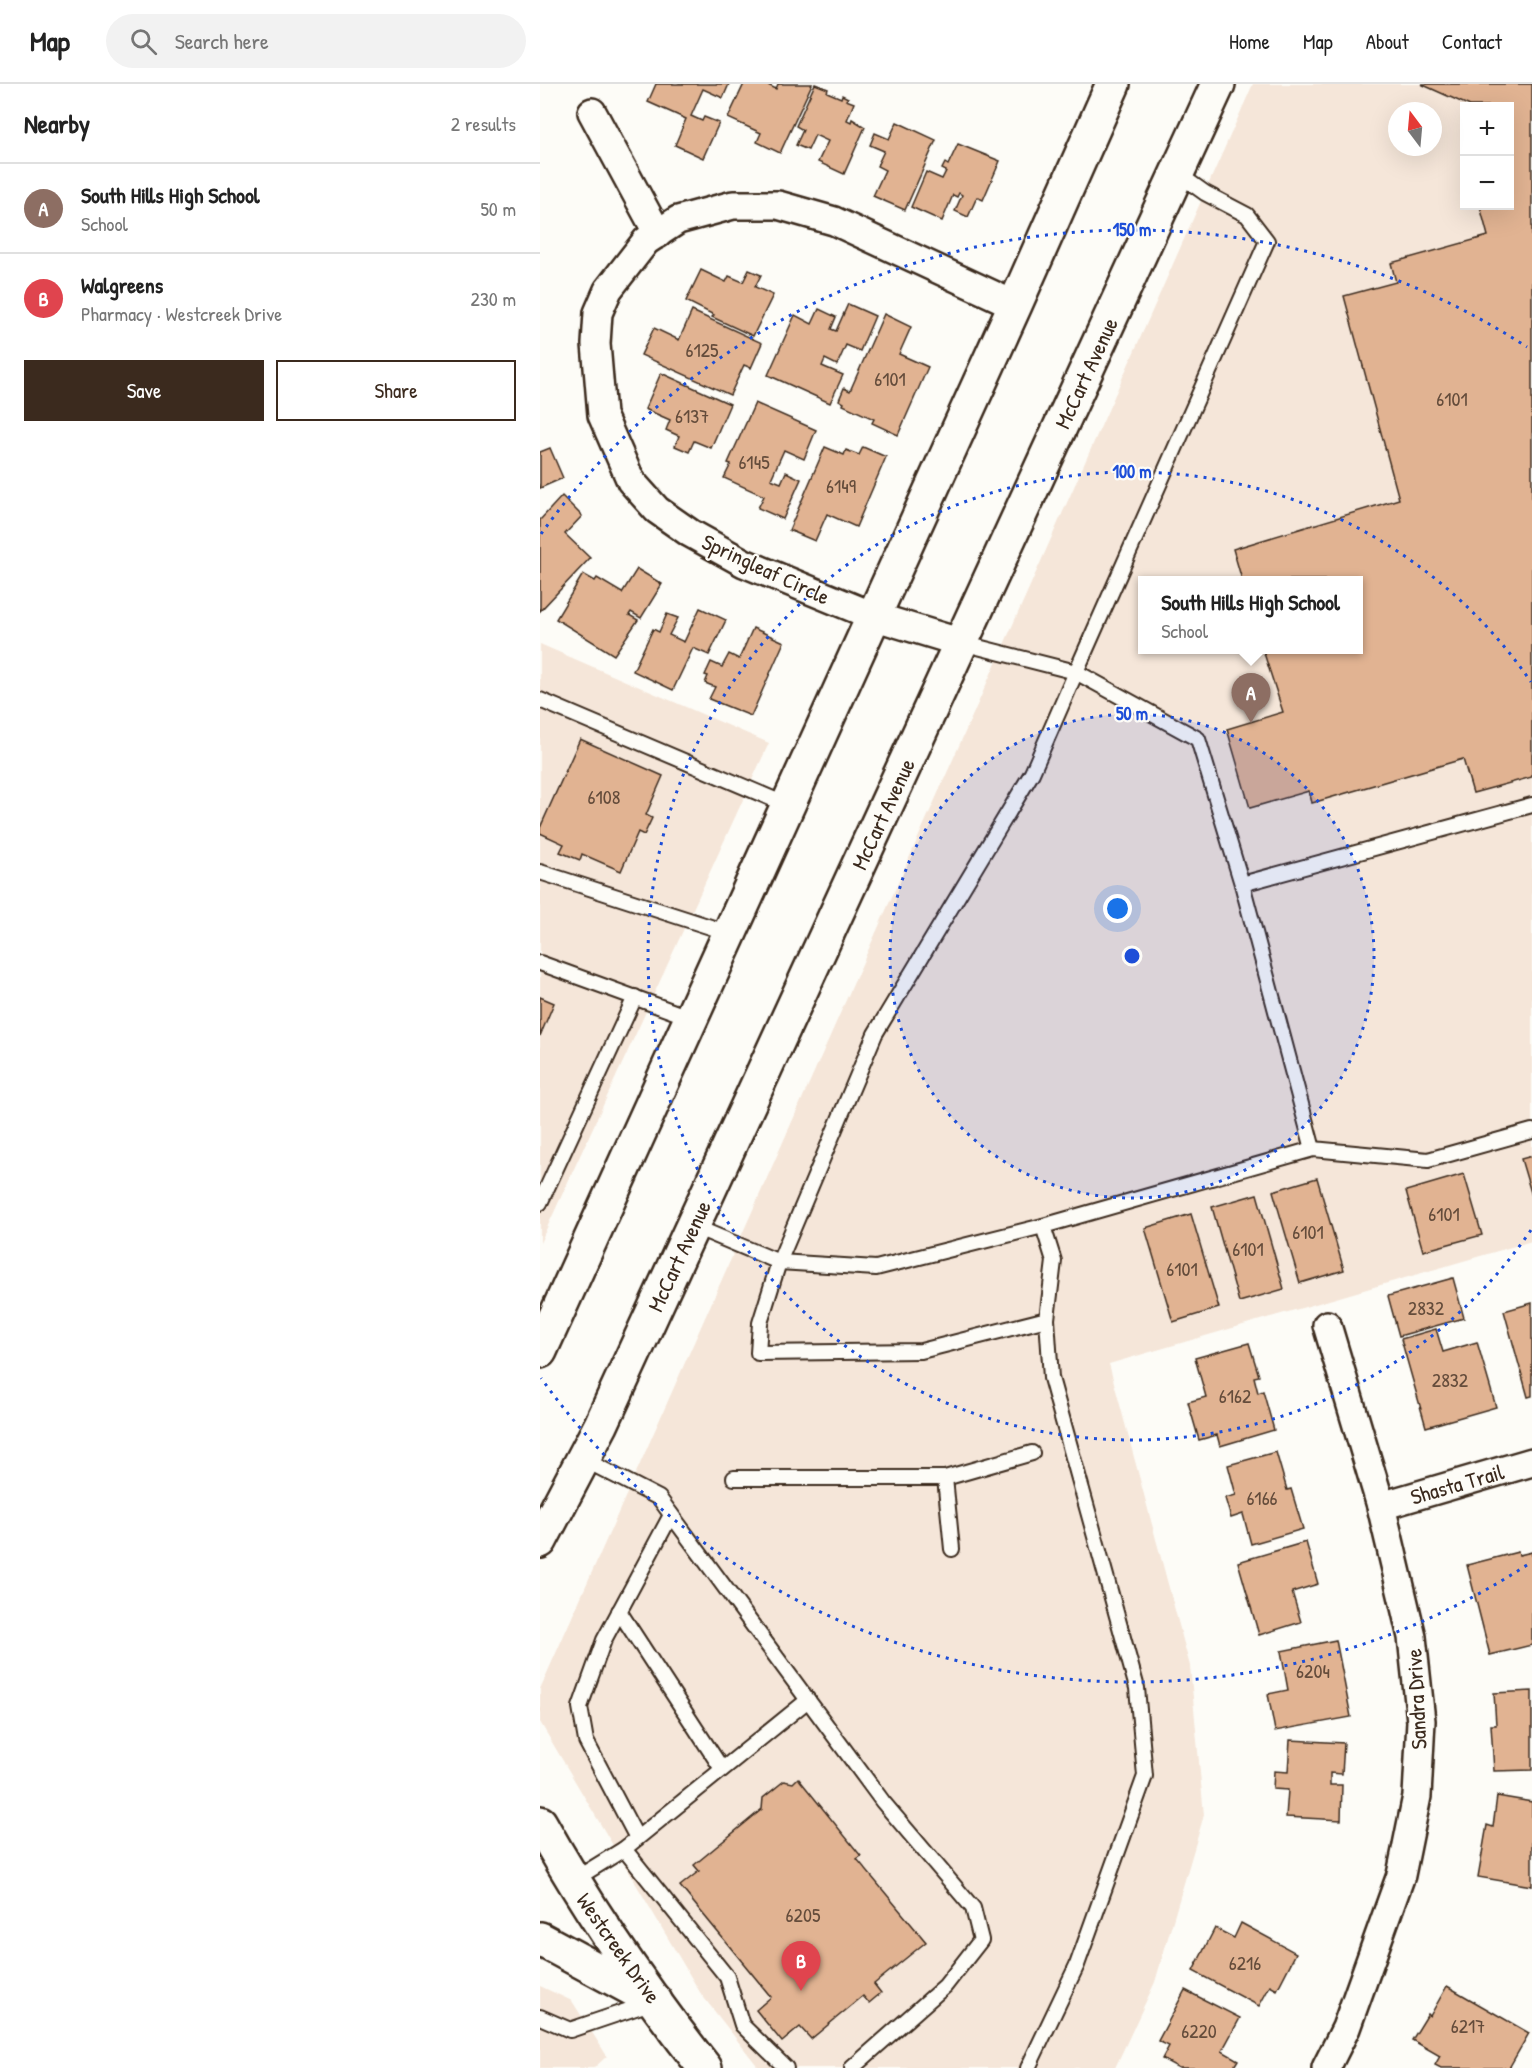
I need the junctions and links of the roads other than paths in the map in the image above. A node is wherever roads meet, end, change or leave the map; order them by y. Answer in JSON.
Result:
{"nodes":[{"id":1,"x":1113,"y":84,"type":"edge"},
{"id":2,"x":1218,"y":84,"type":"edge"},
{"id":3,"x":592,"y":112,"type":"dead end"},
{"id":4,"x":1177,"y":173,"type":"junction"},
{"id":5,"x":658,"y":234,"type":"junction"},
{"id":6,"x":1015,"y":305,"type":"junction"},
{"id":7,"x":873,"y":616,"type":"junction"},
{"id":8,"x":962,"y":643,"type":"junction"},
{"id":9,"x":1076,"y":672,"type":"junction"},
{"id":10,"x":540,"y":700,"type":"edge"},
{"id":11,"x":787,"y":805,"type":"junction"},
{"id":12,"x":1532,"y":805,"type":"edge"},
{"id":13,"x":540,"y":872,"type":"edge"},
{"id":14,"x":1242,"y":884,"type":"junction"},
{"id":15,"x":729,"y":933,"type":"junction"},
{"id":16,"x":540,"y":963,"type":"edge"},
{"id":17,"x":635,"y":997,"type":"junction"},
{"id":18,"x":691,"y":1018,"type":"junction"},
{"id":19,"x":1532,"y":1131,"type":"edge"},
{"id":20,"x":1313,"y":1149,"type":"junction"},
{"id":21,"x":540,"y":1203,"type":"edge"},
{"id":22,"x":693,"y":1226,"type":"junction"},
{"id":23,"x":1043,"y":1226,"type":"junction"},
{"id":24,"x":779,"y":1262,"type":"junction"},
{"id":25,"x":1047,"y":1318,"type":"junction"},
{"id":26,"x":1327,"y":1325,"type":"dead end"},
{"id":27,"x":540,"y":1351,"type":"edge"},
{"id":28,"x":1032,"y":1453,"type":"dead end"},
{"id":29,"x":583,"y":1459,"type":"junction"},
{"id":30,"x":1532,"y":1462,"type":"edge"},
{"id":31,"x":734,"y":1478,"type":"dead end"},
{"id":32,"x":945,"y":1478,"type":"junction"},
{"id":33,"x":1381,"y":1506,"type":"junction"},
{"id":34,"x":671,"y":1515,"type":"junction"},
{"id":35,"x":540,"y":1541,"type":"edge"},
{"id":36,"x":952,"y":1549,"type":"dead end"},
{"id":37,"x":619,"y":1611,"type":"junction"},
{"id":38,"x":808,"y":1700,"type":"junction"},
{"id":39,"x":722,"y":1770,"type":"junction"},
{"id":40,"x":540,"y":1823,"type":"edge"},
{"id":41,"x":637,"y":1838,"type":"junction"},
{"id":42,"x":624,"y":1849,"type":"junction"},
{"id":43,"x":572,"y":1881,"type":"junction"},
{"id":44,"x":540,"y":1939,"type":"edge"},
{"id":45,"x":655,"y":2001,"type":"junction"},
{"id":46,"x":540,"y":2017,"type":"edge"},
{"id":47,"x":705,"y":2068,"type":"edge"},
{"id":48,"x":786,"y":2068,"type":"edge"},
{"id":49,"x":852,"y":2068,"type":"edge"},
{"id":50,"x":1028,"y":2068,"type":"edge"},
{"id":51,"x":1326,"y":2068,"type":"edge"}],
"edges":[{"from":1,"to":6,"type":"main road"},
{"from":2,"to":4,"type":"main road","name":"McCart Avenue"},
{"from":3,"to":5,"type":"street"},
{"from":4,"to":8,"type":"main road","name":"McCart Avenue"},
{"from":4,"to":9,"type":"lane"},
{"from":5,"to":6,"type":"street","name":"Springleaf Circle"},
{"from":5,"to":7,"type":"street","name":"Springleaf Circle"},
{"from":6,"to":7,"type":"main road"},
{"from":7,"to":8,"type":"street","name":"Springleaf Circle"},
{"from":7,"to":11,"type":"main road"},
{"from":8,"to":9,"type":"lane"},
{"from":8,"to":22,"type":"main road","name":"McCart Avenue"},
{"from":9,"to":14,"type":"lane"},
{"from":9,"to":24,"type":"lane"},
{"from":10,"to":11,"type":"lane"},
{"from":11,"to":15,"type":"main road"},
{"from":12,"to":14,"type":"lane"},
{"from":13,"to":15,"type":"lane"},
{"from":14,"to":20,"type":"lane"},
{"from":15,"to":18,"type":"main road"},
{"from":16,"to":17,"type":"lane"},
{"from":17,"to":18,"type":"lane"},
{"from":17,"to":21,"type":"lane"},
{"from":18,"to":27,"type":"main road"},
{"from":19,"to":20,"type":"lane"},
{"from":20,"to":23,"type":"lane"},
{"from":22,"to":24,"type":"lane"},
{"from":22,"to":29,"type":"main road","name":"McCart Avenue"},
{"from":23,"to":24,"type":"lane"},
{"from":23,"to":25,"type":"lane"},
{"from":24,"to":25,"type":"lane"},
{"from":25,"to":50,"type":"lane"},
{"from":26,"to":33,"type":"street","name":"Sandra Drive"},
{"from":28,"to":32,"type":"lane"},
{"from":29,"to":34,"type":"lane"},
{"from":29,"to":35,"type":"main road","name":"McCart Avenue"},
{"from":30,"to":33,"type":"street","name":"Shasta Trail"},
{"from":31,"to":32,"type":"lane"},
{"from":32,"to":36,"type":"lane"},
{"from":33,"to":51,"type":"street","name":"Sandra Drive"},
{"from":34,"to":37,"type":"lane"},
{"from":34,"to":38,"type":"lane"},
{"from":37,"to":39,"type":"lane"},
{"from":37,"to":41,"type":"lane"},
{"from":38,"to":39,"type":"lane"},
{"from":38,"to":49,"type":"lane"},
{"from":39,"to":41,"type":"lane"},
{"from":40,"to":43,"type":"main road","name":"Westcreek Drive"},
{"from":41,"to":42,"type":"lane"},
{"from":42,"to":43,"type":"lane"},
{"from":42,"to":48,"type":"lane"},
{"from":43,"to":45,"type":"main road","name":"Westcreek Drive"},
{"from":44,"to":45,"type":"main road"},
{"from":45,"to":46,"type":"lane"},
{"from":45,"to":47,"type":"main road","name":"Westcreek Drive"}]}
